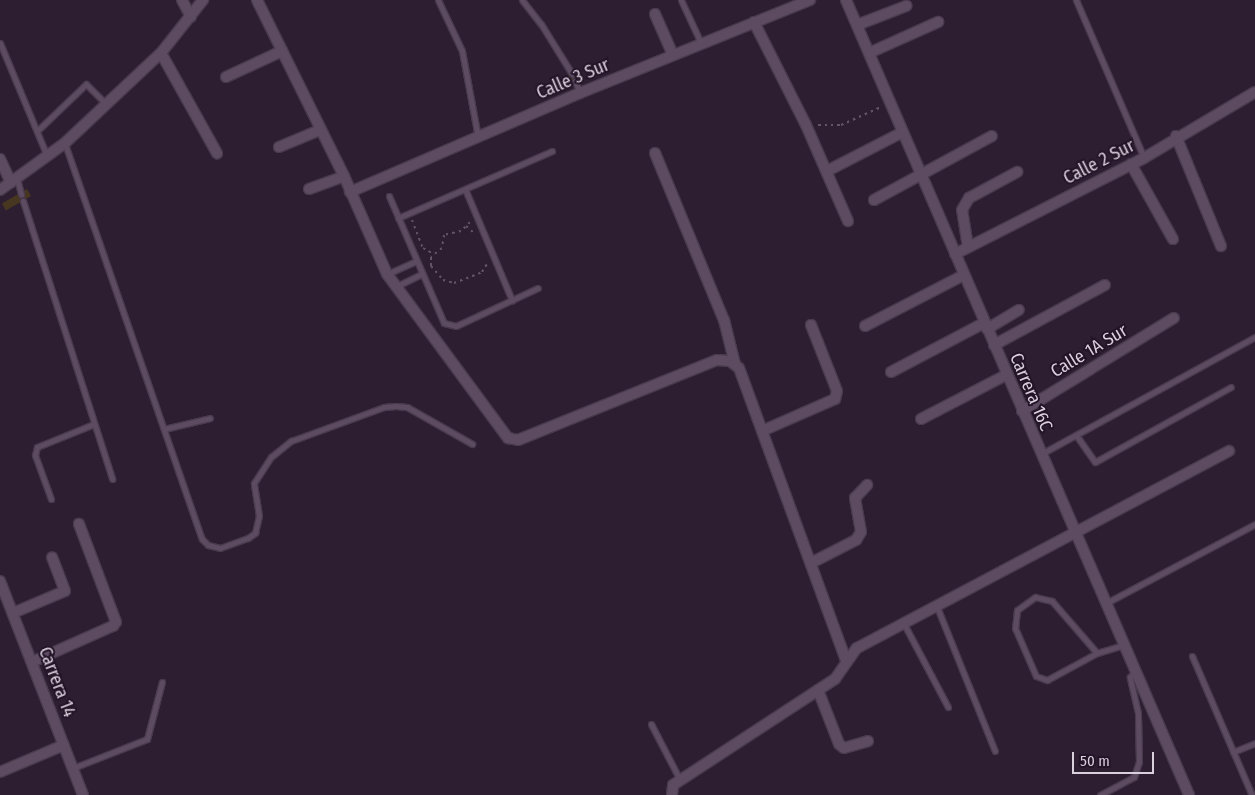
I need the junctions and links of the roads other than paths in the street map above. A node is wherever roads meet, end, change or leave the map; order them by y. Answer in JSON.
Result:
{"nodes":[{"id":1,"x":182,"y":0,"type":"edge"},
{"id":2,"x":203,"y":0,"type":"edge"},
{"id":3,"x":257,"y":0,"type":"edge"},
{"id":4,"x":438,"y":0,"type":"edge"},
{"id":5,"x":522,"y":0,"type":"edge"},
{"id":6,"x":681,"y":0,"type":"edge"},
{"id":7,"x":810,"y":0,"type":"edge"},
{"id":8,"x":846,"y":0,"type":"edge"},
{"id":9,"x":1076,"y":0,"type":"edge"},
{"id":10,"x":906,"y":6,"type":"dead end"},
{"id":11,"x":655,"y":14,"type":"dead end"},
{"id":12,"x":191,"y":17,"type":"junction"},
{"id":13,"x":754,"y":22,"type":"junction"},
{"id":14,"x":938,"y":22,"type":"dead end"},
{"id":15,"x":857,"y":25,"type":"junction"},
{"id":16,"x":0,"y":43,"type":"edge"},
{"id":17,"x":700,"y":43,"type":"junction"},
{"id":18,"x":282,"y":51,"type":"junction"},
{"id":19,"x":161,"y":53,"type":"junction"},
{"id":20,"x":869,"y":53,"type":"junction"},
{"id":21,"x":673,"y":54,"type":"junction"},
{"id":22,"x":572,"y":74,"type":"dead end"},
{"id":23,"x":226,"y":77,"type":"dead end"},
{"id":24,"x":575,"y":81,"type":"dead end"},
{"id":25,"x":1255,"y":92,"type":"edge"},
{"id":26,"x":580,"y":93,"type":"junction"},
{"id":27,"x":105,"y":103,"type":"junction"},
{"id":28,"x":320,"y":130,"type":"junction"},
{"id":29,"x":36,"y":131,"type":"junction"},
{"id":30,"x":903,"y":132,"type":"junction"},
{"id":31,"x":992,"y":136,"type":"dead end"},
{"id":32,"x":1176,"y":136,"type":"junction"},
{"id":33,"x":478,"y":137,"type":"junction"},
{"id":34,"x":65,"y":143,"type":"junction"},
{"id":35,"x":280,"y":147,"type":"dead end"},
{"id":36,"x":552,"y":151,"type":"dead end"},
{"id":37,"x":217,"y":153,"type":"dead end"},
{"id":38,"x":655,"y":153,"type":"dead end"},
{"id":39,"x":47,"y":156,"type":"junction"},
{"id":40,"x":1144,"y":158,"type":"junction"},
{"id":41,"x":0,"y":159,"type":"edge"},
{"id":42,"x":1130,"y":164,"type":"junction"},
{"id":43,"x":827,"y":171,"type":"junction"},
{"id":44,"x":920,"y":172,"type":"junction"},
{"id":45,"x":1017,"y":172,"type":"dead end"},
{"id":46,"x":344,"y":176,"type":"junction"},
{"id":47,"x":14,"y":181,"type":"junction"},
{"id":48,"x":309,"y":189,"type":"dead end"},
{"id":49,"x":465,"y":189,"type":"junction"},
{"id":50,"x":0,"y":190,"type":"edge"},
{"id":51,"x":350,"y":192,"type":"junction"},
{"id":52,"x":21,"y":194,"type":"dead end"},
{"id":53,"x":389,"y":196,"type":"dead end"},
{"id":54,"x":874,"y":200,"type":"dead end"},
{"id":55,"x":23,"y":202,"type":"dead end"},
{"id":56,"x":398,"y":218,"type":"junction"},
{"id":57,"x":848,"y":221,"type":"dead end"},
{"id":58,"x":1174,"y":238,"type":"dead end"},
{"id":59,"x":1221,"y":246,"type":"dead end"},
{"id":60,"x":968,"y":247,"type":"junction"},
{"id":61,"x":955,"y":254,"type":"junction"},
{"id":62,"x":416,"y":261,"type":"junction"},
{"id":63,"x":387,"y":274,"type":"junction"},
{"id":64,"x":422,"y":274,"type":"junction"},
{"id":65,"x":964,"y":275,"type":"junction"},
{"id":66,"x":1105,"y":285,"type":"dead end"},
{"id":67,"x":395,"y":287,"type":"junction"},
{"id":68,"x":538,"y":288,"type":"dead end"},
{"id":69,"x":512,"y":300,"type":"junction"},
{"id":70,"x":1019,"y":310,"type":"dead end"},
{"id":71,"x":1174,"y":318,"type":"dead end"},
{"id":72,"x":811,"y":324,"type":"dead end"},
{"id":73,"x":865,"y":326,"type":"dead end"},
{"id":74,"x":986,"y":326,"type":"junction"},
{"id":75,"x":1255,"y":337,"type":"edge"},
{"id":76,"x":994,"y":345,"type":"junction"},
{"id":77,"x":736,"y":364,"type":"junction"},
{"id":78,"x":891,"y":372,"type":"dead end"},
{"id":79,"x":1006,"y":375,"type":"junction"},
{"id":80,"x":1231,"y":387,"type":"dead end"},
{"id":81,"x":1022,"y":411,"type":"junction"},
{"id":82,"x":210,"y":418,"type":"dead end"},
{"id":83,"x":921,"y":419,"type":"dead end"},
{"id":84,"x":94,"y":424,"type":"junction"},
{"id":85,"x":164,"y":429,"type":"junction"},
{"id":86,"x":762,"y":431,"type":"junction"},
{"id":87,"x":1076,"y":435,"type":"junction"},
{"id":88,"x":472,"y":444,"type":"dead end"},
{"id":89,"x":1230,"y":451,"type":"dead end"},
{"id":90,"x":1040,"y":455,"type":"junction"},
{"id":91,"x":112,"y":479,"type":"dead end"},
{"id":92,"x":867,"y":485,"type":"dead end"},
{"id":93,"x":51,"y":499,"type":"dead end"},
{"id":94,"x":80,"y":524,"type":"dead end"},
{"id":95,"x":1255,"y":524,"type":"edge"},
{"id":96,"x":1075,"y":532,"type":"junction"},
{"id":97,"x":52,"y":557,"type":"dead end"},
{"id":98,"x":811,"y":563,"type":"junction"},
{"id":99,"x":0,"y":580,"type":"edge"},
{"id":100,"x":1106,"y":603,"type":"junction"},
{"id":101,"x":937,"y":607,"type":"junction"},
{"id":102,"x":13,"y":613,"type":"junction"},
{"id":103,"x":904,"y":623,"type":"junction"},
{"id":104,"x":1124,"y":645,"type":"junction"},
{"id":105,"x":1097,"y":653,"type":"junction"},
{"id":106,"x":1192,"y":656,"type":"dead end"},
{"id":107,"x":846,"y":660,"type":"junction"},
{"id":108,"x":32,"y":662,"type":"junction"},
{"id":109,"x":1135,"y":670,"type":"junction"},
{"id":110,"x":162,"y":682,"type":"dead end"},
{"id":111,"x":818,"y":690,"type":"junction"},
{"id":112,"x":948,"y":707,"type":"dead end"},
{"id":113,"x":651,"y":724,"type":"dead end"},
{"id":114,"x":868,"y":741,"type":"dead end"},
{"id":115,"x":1255,"y":743,"type":"edge"},
{"id":116,"x":64,"y":745,"type":"junction"},
{"id":117,"x":995,"y":751,"type":"dead end"},
{"id":118,"x":1233,"y":752,"type":"junction"},
{"id":119,"x":73,"y":768,"type":"junction"},
{"id":120,"x":0,"y":772,"type":"edge"},
{"id":121,"x":680,"y":780,"type":"junction"},
{"id":122,"x":671,"y":792,"type":"edge"},
{"id":123,"x":83,"y":795,"type":"edge"},
{"id":124,"x":1100,"y":795,"type":"edge"},
{"id":125,"x":1189,"y":795,"type":"edge"},
{"id":126,"x":1252,"y":795,"type":"edge"}],
"edges":[{"from":1,"to":12,"type":"street"},
{"from":2,"to":12,"type":"street"},
{"from":3,"to":18,"type":"street"},
{"from":4,"to":33,"type":"lane"},
{"from":5,"to":22,"type":"lane"},
{"from":6,"to":17,"type":"lane"},
{"from":7,"to":13,"type":"street","name":"Calle 3 Sur"},
{"from":8,"to":15,"type":"street","name":"Carrera 16C"},
{"from":9,"to":40,"type":"lane"},
{"from":10,"to":15,"type":"street"},
{"from":11,"to":21,"type":"street"},
{"from":12,"to":19,"type":"street"},
{"from":13,"to":17,"type":"street","name":"Calle 3 Sur"},
{"from":13,"to":43,"type":"street"},
{"from":14,"to":20,"type":"street"},
{"from":15,"to":20,"type":"street","name":"Carrera 16C"},
{"from":16,"to":29,"type":"lane"},
{"from":17,"to":21,"type":"street","name":"Calle 3 Sur"},
{"from":18,"to":23,"type":"street"},
{"from":18,"to":28,"type":"street"},
{"from":19,"to":27,"type":"street"},
{"from":19,"to":37,"type":"street"},
{"from":20,"to":30,"type":"street","name":"Carrera 16C"},
{"from":21,"to":26,"type":"street","name":"Calle 3 Sur"},
{"from":24,"to":26,"type":"lane"},
{"from":25,"to":32,"type":"street","name":"Calle 2 Sur"},
{"from":26,"to":33,"type":"street","name":"Calle 3 Sur"},
{"from":27,"to":29,"type":"lane"},
{"from":27,"to":34,"type":"street"},
{"from":28,"to":35,"type":"street"},
{"from":28,"to":46,"type":"street"},
{"from":29,"to":39,"type":"lane"},
{"from":30,"to":43,"type":"street"},
{"from":30,"to":44,"type":"street","name":"Carrera 16C"},
{"from":31,"to":44,"type":"street"},
{"from":32,"to":40,"type":"street","name":"Calle 2 Sur"},
{"from":32,"to":59,"type":"street"},
{"from":33,"to":51,"type":"street","name":"Calle 3 Sur"},
{"from":34,"to":39,"type":"street"},
{"from":34,"to":85,"type":"lane"},
{"from":36,"to":49,"type":"lane"},
{"from":38,"to":77,"type":"street"},
{"from":39,"to":47,"type":"street"},
{"from":40,"to":42,"type":"street","name":"Calle 2 Sur"},
{"from":41,"to":47,"type":"street"},
{"from":42,"to":58,"type":"street"},
{"from":42,"to":60,"type":"street","name":"Calle 2 Sur"},
{"from":43,"to":57,"type":"street"},
{"from":44,"to":54,"type":"street"},
{"from":44,"to":61,"type":"street","name":"Carrera 16C"},
{"from":45,"to":60,"type":"street"},
{"from":46,"to":48,"type":"street"},
{"from":46,"to":51,"type":"street"},
{"from":47,"to":50,"type":"street"},
{"from":47,"to":52,"type":"lane"},
{"from":49,"to":56,"type":"lane"},
{"from":49,"to":69,"type":"lane"},
{"from":51,"to":63,"type":"street"},
{"from":53,"to":56,"type":"lane"},
{"from":55,"to":84,"type":"lane"},
{"from":56,"to":62,"type":"lane"},
{"from":60,"to":61,"type":"street","name":"Calle 2 Sur"},
{"from":61,"to":65,"type":"street","name":"Carrera 16C"},
{"from":62,"to":63,"type":"lane"},
{"from":62,"to":64,"type":"lane"},
{"from":63,"to":67,"type":"street"},
{"from":64,"to":67,"type":"lane"},
{"from":64,"to":69,"type":"lane"},
{"from":65,"to":73,"type":"street"},
{"from":65,"to":74,"type":"street","name":"Carrera 16C"},
{"from":66,"to":76,"type":"street"},
{"from":67,"to":77,"type":"street"},
{"from":68,"to":69,"type":"lane"},
{"from":70,"to":74,"type":"street"},
{"from":71,"to":81,"type":"street","name":"Calle 1A Sur"},
{"from":72,"to":86,"type":"street"},
{"from":74,"to":76,"type":"street","name":"Carrera 16C"},
{"from":74,"to":78,"type":"street"},
{"from":75,"to":87,"type":"lane"},
{"from":76,"to":79,"type":"street","name":"Carrera 16C"},
{"from":77,"to":86,"type":"street"},
{"from":79,"to":81,"type":"street","name":"Carrera 16C"},
{"from":79,"to":83,"type":"street"},
{"from":80,"to":87,"type":"lane"},
{"from":81,"to":90,"type":"street","name":"Carrera 16C"},
{"from":82,"to":85,"type":"lane"},
{"from":84,"to":91,"type":"lane"},
{"from":84,"to":93,"type":"lane"},
{"from":85,"to":88,"type":"lane"},
{"from":86,"to":98,"type":"street"},
{"from":87,"to":90,"type":"lane"},
{"from":89,"to":96,"type":"street"},
{"from":90,"to":96,"type":"street","name":"Carrera 16C"},
{"from":92,"to":98,"type":"street"},
{"from":94,"to":108,"type":"street"},
{"from":95,"to":100,"type":"lane"},
{"from":96,"to":100,"type":"street","name":"Carrera 16C"},
{"from":96,"to":101,"type":"street"},
{"from":97,"to":102,"type":"street"},
{"from":98,"to":107,"type":"street"},
{"from":99,"to":102,"type":"street","name":"Carrera 14"},
{"from":100,"to":104,"type":"street","name":"Carrera 16C"},
{"from":101,"to":103,"type":"street"},
{"from":101,"to":117,"type":"lane"},
{"from":102,"to":108,"type":"street","name":"Carrera 14"},
{"from":103,"to":107,"type":"street"},
{"from":103,"to":112,"type":"lane"},
{"from":104,"to":105,"type":"lane"},
{"from":104,"to":109,"type":"street","name":"Carrera 16C"},
{"from":105,"to":105,"type":"lane"},
{"from":106,"to":118,"type":"lane"},
{"from":107,"to":111,"type":"street"},
{"from":108,"to":116,"type":"street","name":"Carrera 14"},
{"from":109,"to":124,"type":"lane"},
{"from":109,"to":125,"type":"street","name":"Carrera 16C"},
{"from":110,"to":119,"type":"lane"},
{"from":111,"to":114,"type":"street"},
{"from":111,"to":121,"type":"street"},
{"from":113,"to":121,"type":"lane"},
{"from":115,"to":118,"type":"lane"},
{"from":116,"to":119,"type":"street","name":"Carrera 14"},
{"from":116,"to":120,"type":"street"},
{"from":118,"to":126,"type":"lane"},
{"from":119,"to":123,"type":"street","name":"Carrera 14"},
{"from":121,"to":122,"type":"street"}]}
